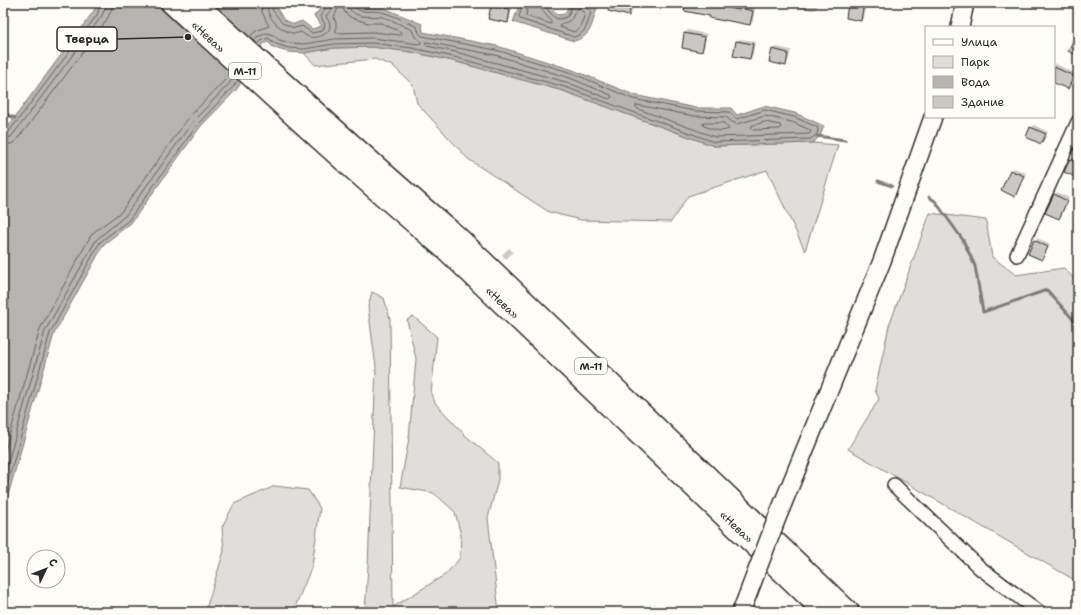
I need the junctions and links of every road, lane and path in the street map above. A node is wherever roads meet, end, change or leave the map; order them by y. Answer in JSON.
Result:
{"nodes":[{"id":1,"x":171,"y":3,"type":"edge"},
{"id":2,"x":196,"y":3,"type":"edge"},
{"id":3,"x":966,"y":3,"type":"edge"},
{"id":4,"x":960,"y":26,"type":"edge"},
{"id":5,"x":933,"y":118,"type":"edge"},
{"id":6,"x":1078,"y":122,"type":"edge"},
{"id":7,"x":324,"y":132,"type":"junction"},
{"id":8,"x":1017,"y":255,"type":"dead end"},
{"id":9,"x":894,"y":485,"type":"dead end"},
{"id":10,"x":741,"y":612,"type":"edge"},
{"id":11,"x":824,"y":612,"type":"edge"},
{"id":12,"x":848,"y":612,"type":"edge"},
{"id":13,"x":1039,"y":612,"type":"edge"}],
"edges":[{"from":1,"to":7,"type":"highway","name":"«Нева»","number":"М-11"},
{"from":2,"to":7,"type":"highway","name":"«Нева»","number":"М-11"},
{"from":3,"to":4,"type":"main road"},
{"from":5,"to":10,"type":"main road","bridge":true},
{"from":6,"to":8,"type":"street"},
{"from":7,"to":11,"type":"highway","name":"«Нева»","number":"М-11"},
{"from":7,"to":12,"type":"highway","name":"«Нева»","number":"М-11"},
{"from":9,"to":13,"type":"street"}]}
